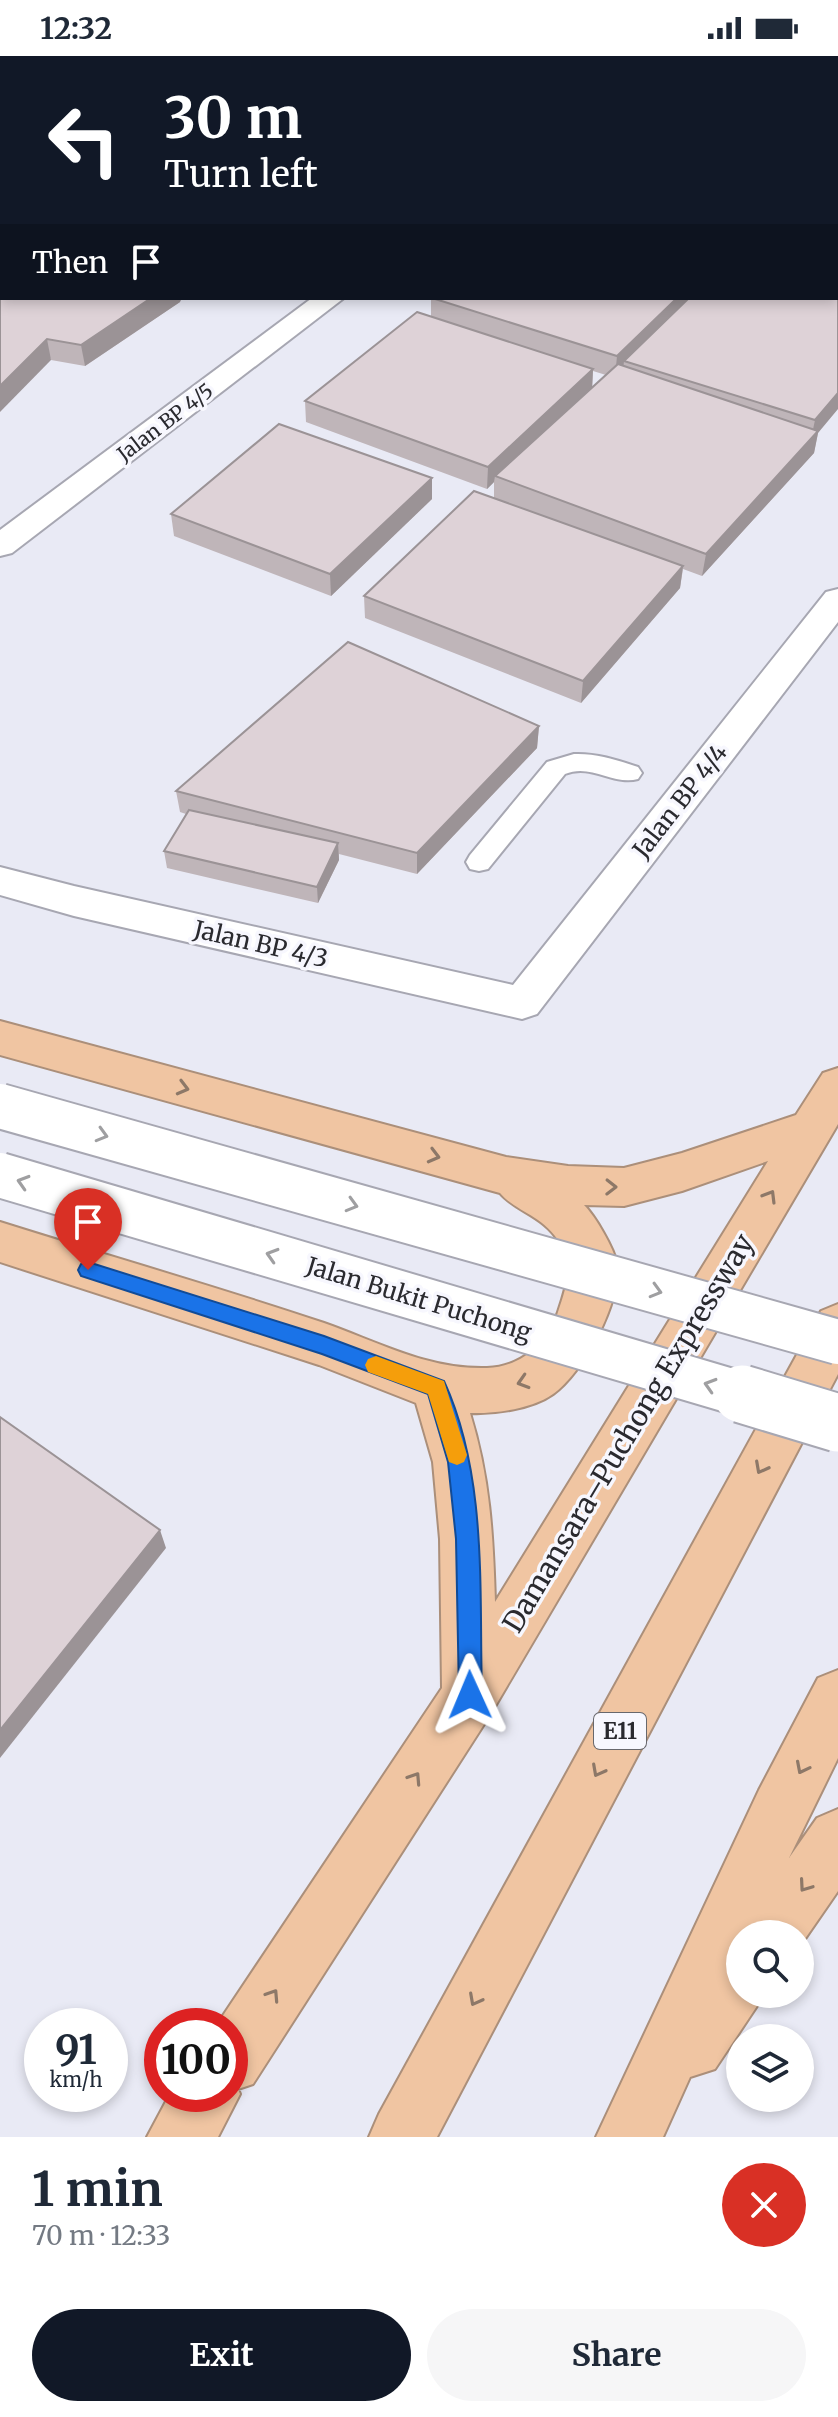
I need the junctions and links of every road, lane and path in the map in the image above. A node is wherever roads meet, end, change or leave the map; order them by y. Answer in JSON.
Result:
{"nodes":[{"id":1,"x":327,"y":300,"type":"edge"},
{"id":2,"x":0,"y":546,"type":"edge"},
{"id":3,"x":838,"y":599,"type":"edge"},
{"id":4,"x":629,"y":773,"type":"dead end"},
{"id":5,"x":479,"y":862,"type":"dead end"},
{"id":6,"x":0,"y":881,"type":"edge"},
{"id":7,"x":522,"y":1003,"type":"joint"},
{"id":8,"x":0,"y":1038,"type":"edge"},
{"id":9,"x":838,"y":1085,"type":"edge"},
{"id":10,"x":0,"y":1106,"type":"edge"},
{"id":11,"x":812,"y":1128,"type":"junction"},
{"id":12,"x":0,"y":1175,"type":"edge"},
{"id":13,"x":506,"y":1176,"type":"junction"},
{"id":14,"x":0,"y":1242,"type":"edge"},
{"id":15,"x":838,"y":1326,"type":"edge"},
{"id":16,"x":838,"y":1342,"type":"edge"},
{"id":17,"x":437,"y":1388,"type":"junction"},
{"id":18,"x":838,"y":1423,"type":"edge"},
{"id":19,"x":470,"y":1695,"type":"junction"},
{"id":20,"x":838,"y":1698,"type":"edge"},
{"id":21,"x":838,"y":1839,"type":"edge"},
{"id":22,"x":782,"y":1920,"type":"edge"},
{"id":23,"x":726,"y":2000,"type":"edge"},
{"id":24,"x":248,"y":2034,"type":"edge"},
{"id":25,"x":196,"y":2112,"type":"edge"},
{"id":26,"x":180,"y":2137,"type":"edge"},
{"id":27,"x":402,"y":2137,"type":"edge"},
{"id":28,"x":630,"y":2137,"type":"edge"}],
"edges":[{"from":1,"to":2,"type":"street","name":"Jalan BP 4/5"},
{"from":3,"to":7,"type":"street","name":"Jalan BP 4/4"},
{"from":4,"to":5,"type":"lane"},
{"from":6,"to":7,"type":"street","name":"Jalan BP 4/3"},
{"from":8,"to":13,"type":"highway","one_way":true},
{"from":9,"to":11,"type":"highway","name":"Damansara–Puchong Expressway"},
{"from":10,"to":16,"type":"street","one_way":true,"bridge":true},
{"from":13,"to":11,"type":"highway","one_way":true},
{"from":19,"to":11,"type":"highway","name":"Damansara–Puchong Expressway","one_way":true},
{"from":18,"to":12,"type":"street","name":"Jalan Bukit Puchong","one_way":true,"bridge":true},
{"from":13,"to":17,"type":"highway","one_way":true},
{"from":14,"to":17,"type":"highway"},
{"from":15,"to":27,"type":"highway","number":"E11","one_way":true},
{"from":17,"to":19,"type":"highway"},
{"from":24,"to":19,"type":"highway","name":"Damansara–Puchong Expressway","one_way":true},
{"from":20,"to":28,"type":"highway","one_way":true},
{"from":21,"to":22,"type":"highway","one_way":true},
{"from":23,"to":28,"type":"highway"},
{"from":25,"to":26,"type":"highway"}]}
